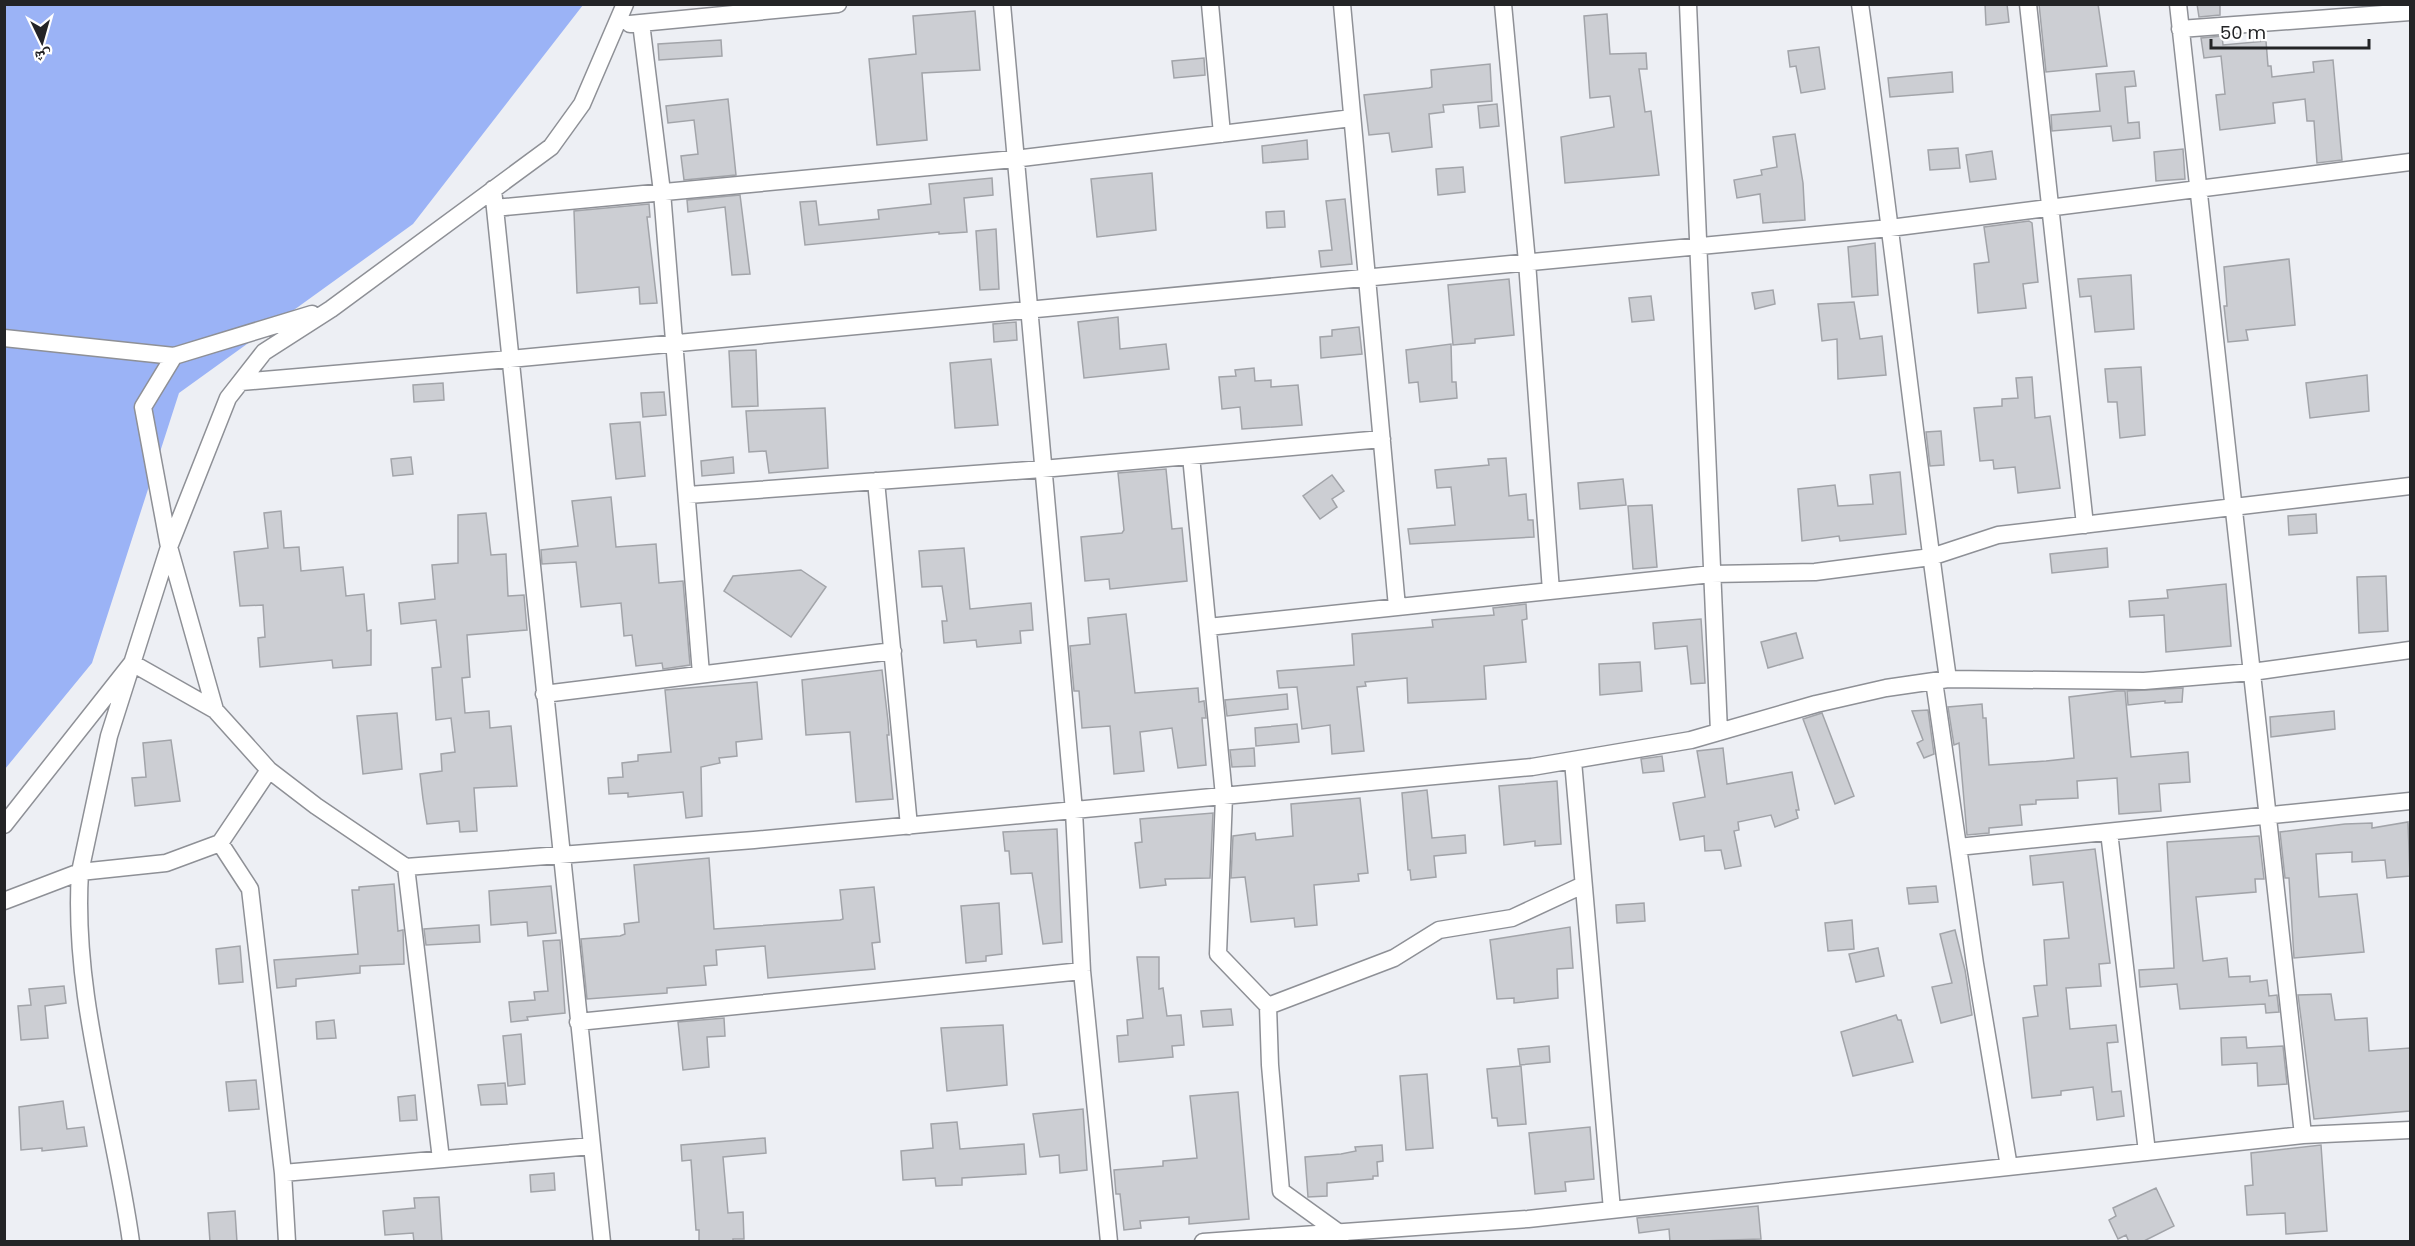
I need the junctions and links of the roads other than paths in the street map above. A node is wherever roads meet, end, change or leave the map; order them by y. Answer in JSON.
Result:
{"nodes":[{"id":1,"x":625,"y":4,"type":"edge"},
{"id":2,"x":838,"y":4,"type":"edge"},
{"id":3,"x":1002,"y":4,"type":"edge"},
{"id":4,"x":1210,"y":4,"type":"edge"},
{"id":5,"x":1342,"y":4,"type":"edge"},
{"id":6,"x":1503,"y":4,"type":"edge"},
{"id":7,"x":1688,"y":4,"type":"edge"},
{"id":8,"x":1860,"y":4,"type":"edge"},
{"id":9,"x":2028,"y":4,"type":"edge"},
{"id":10,"x":2178,"y":4,"type":"edge"},
{"id":11,"x":2410,"y":12,"type":"edge"},
{"id":12,"x":641,"y":23,"type":"junction"},
{"id":13,"x":617,"y":25,"type":"junction"},
{"id":14,"x":2180,"y":28,"type":"junction"},
{"id":15,"x":1352,"y":118,"type":"junction"},
{"id":16,"x":1222,"y":134,"type":"junction"},
{"id":17,"x":1014,"y":159,"type":"junction"},
{"id":18,"x":2410,"y":162,"type":"edge"},
{"id":19,"x":494,"y":189,"type":"junction"},
{"id":20,"x":2198,"y":189,"type":"junction"},
{"id":21,"x":662,"y":192,"type":"junction"},
{"id":22,"x":495,"y":208,"type":"junction"},
{"id":23,"x":2050,"y":208,"type":"junction"},
{"id":24,"x":1890,"y":228,"type":"junction"},
{"id":25,"x":1699,"y":246,"type":"junction"},
{"id":26,"x":1527,"y":262,"type":"junction"},
{"id":27,"x":1367,"y":278,"type":"junction"},
{"id":28,"x":331,"y":309,"type":"junction"},
{"id":29,"x":1028,"y":310,"type":"junction"},
{"id":30,"x":4,"y":338,"type":"edge"},
{"id":31,"x":675,"y":344,"type":"junction"},
{"id":32,"x":174,"y":356,"type":"junction"},
{"id":33,"x":510,"y":359,"type":"junction"},
{"id":34,"x":241,"y":382,"type":"junction"},
{"id":35,"x":1382,"y":438,"type":"junction"},
{"id":36,"x":1191,"y":456,"type":"junction"},
{"id":37,"x":1042,"y":469,"type":"junction"},
{"id":38,"x":876,"y":481,"type":"junction"},
{"id":39,"x":2410,"y":486,"type":"edge"},
{"id":40,"x":688,"y":495,"type":"junction"},
{"id":41,"x":2234,"y":508,"type":"junction"},
{"id":42,"x":2085,"y":525,"type":"junction"},
{"id":43,"x":169,"y":548,"type":"junction"},
{"id":44,"x":1931,"y":557,"type":"junction"},
{"id":45,"x":1712,"y":574,"type":"junction"},
{"id":46,"x":1551,"y":591,"type":"junction"},
{"id":47,"x":1397,"y":607,"type":"junction"},
{"id":48,"x":1208,"y":627,"type":"junction"},
{"id":49,"x":2410,"y":650,"type":"edge"},
{"id":50,"x":893,"y":651,"type":"junction"},
{"id":51,"x":132,"y":663,"type":"junction"},
{"id":52,"x":2252,"y":672,"type":"junction"},
{"id":53,"x":702,"y":674,"type":"junction"},
{"id":54,"x":1941,"y":680,"type":"junction"},
{"id":55,"x":544,"y":694,"type":"junction"},
{"id":56,"x":215,"y":710,"type":"junction"},
{"id":57,"x":1719,"y":732,"type":"junction"},
{"id":58,"x":1573,"y":760,"type":"junction"},
{"id":59,"x":270,"y":770,"type":"junction"},
{"id":60,"x":1224,"y":796,"type":"junction"},
{"id":61,"x":2410,"y":801,"type":"edge"},
{"id":62,"x":1074,"y":810,"type":"junction"},
{"id":63,"x":2268,"y":816,"type":"junction"},
{"id":64,"x":4,"y":825,"type":"edge"},
{"id":65,"x":909,"y":826,"type":"junction"},
{"id":66,"x":2109,"y":832,"type":"junction"},
{"id":67,"x":220,"y":843,"type":"junction"},
{"id":68,"x":1958,"y":847,"type":"junction"},
{"id":69,"x":560,"y":856,"type":"junction"},
{"id":70,"x":406,"y":867,"type":"junction"},
{"id":71,"x":80,"y":872,"type":"junction"},
{"id":72,"x":1583,"y":885,"type":"junction"},
{"id":73,"x":4,"y":901,"type":"edge"},
{"id":74,"x":1082,"y":971,"type":"junction"},
{"id":75,"x":1268,"y":1006,"type":"junction"},
{"id":76,"x":578,"y":1022,"type":"junction"},
{"id":77,"x":2410,"y":1130,"type":"edge"},
{"id":78,"x":2303,"y":1135,"type":"junction"},
{"id":79,"x":592,"y":1146,"type":"junction"},
{"id":80,"x":2147,"y":1152,"type":"junction"},
{"id":81,"x":441,"y":1159,"type":"junction"},
{"id":82,"x":2009,"y":1167,"type":"junction"},
{"id":83,"x":283,"y":1173,"type":"junction"},
{"id":84,"x":1612,"y":1210,"type":"junction"},
{"id":85,"x":1461,"y":1233,"type":"edge"},
{"id":86,"x":1343,"y":1237,"type":"edge"},
{"id":87,"x":131,"y":1242,"type":"edge"},
{"id":88,"x":287,"y":1242,"type":"edge"},
{"id":89,"x":602,"y":1242,"type":"edge"},
{"id":90,"x":1109,"y":1242,"type":"edge"},
{"id":91,"x":1203,"y":1242,"type":"edge"}],
"edges":[{"from":1,"to":13,"type":"street"},
{"from":2,"to":12,"type":"street"},
{"from":3,"to":17,"type":"street"},
{"from":4,"to":16,"type":"street"},
{"from":5,"to":15,"type":"street"},
{"from":6,"to":26,"type":"street"},
{"from":7,"to":25,"type":"street"},
{"from":8,"to":24,"type":"street"},
{"from":9,"to":23,"type":"street"},
{"from":10,"to":14,"type":"street"},
{"from":11,"to":14,"type":"street"},
{"from":12,"to":13,"type":"street"},
{"from":12,"to":21,"type":"street"},
{"from":13,"to":19,"type":"street"},
{"from":14,"to":20,"type":"street"},
{"from":15,"to":16,"type":"street"},
{"from":15,"to":27,"type":"street"},
{"from":16,"to":17,"type":"street"},
{"from":17,"to":21,"type":"street"},
{"from":17,"to":29,"type":"street"},
{"from":18,"to":20,"type":"street"},
{"from":19,"to":22,"type":"street"},
{"from":19,"to":28,"type":"street"},
{"from":20,"to":23,"type":"street"},
{"from":20,"to":41,"type":"street"},
{"from":21,"to":22,"type":"street"},
{"from":21,"to":31,"type":"street"},
{"from":22,"to":33,"type":"street"},
{"from":23,"to":24,"type":"street"},
{"from":23,"to":42,"type":"street"},
{"from":24,"to":25,"type":"street"},
{"from":24,"to":44,"type":"street"},
{"from":25,"to":26,"type":"street"},
{"from":25,"to":45,"type":"street"},
{"from":26,"to":27,"type":"street"},
{"from":26,"to":46,"type":"street"},
{"from":27,"to":29,"type":"street"},
{"from":27,"to":35,"type":"street"},
{"from":28,"to":32,"type":"street"},
{"from":28,"to":34,"type":"street"},
{"from":29,"to":31,"type":"street"},
{"from":29,"to":37,"type":"street"},
{"from":30,"to":32,"type":"street"},
{"from":31,"to":33,"type":"street"},
{"from":31,"to":40,"type":"street"},
{"from":32,"to":43,"type":"street"},
{"from":33,"to":34,"type":"street"},
{"from":33,"to":55,"type":"street"},
{"from":34,"to":43,"type":"street"},
{"from":35,"to":36,"type":"street"},
{"from":35,"to":47,"type":"street"},
{"from":36,"to":37,"type":"street"},
{"from":36,"to":48,"type":"street"},
{"from":37,"to":38,"type":"street"},
{"from":37,"to":62,"type":"street"},
{"from":38,"to":40,"type":"street"},
{"from":38,"to":50,"type":"street"},
{"from":39,"to":41,"type":"street"},
{"from":40,"to":53,"type":"street"},
{"from":41,"to":42,"type":"street"},
{"from":41,"to":52,"type":"street"},
{"from":42,"to":44,"type":"street"},
{"from":43,"to":51,"type":"street"},
{"from":43,"to":56,"type":"street"},
{"from":44,"to":45,"type":"street"},
{"from":44,"to":54,"type":"street"},
{"from":45,"to":46,"type":"street"},
{"from":45,"to":57,"type":"street"},
{"from":46,"to":47,"type":"street"},
{"from":47,"to":48,"type":"street"},
{"from":48,"to":60,"type":"street"},
{"from":49,"to":52,"type":"street"},
{"from":50,"to":53,"type":"street"},
{"from":50,"to":65,"type":"street"},
{"from":51,"to":56,"type":"street"},
{"from":51,"to":64,"type":"street"},
{"from":51,"to":71,"type":"street"},
{"from":52,"to":54,"type":"street"},
{"from":52,"to":63,"type":"street"},
{"from":53,"to":55,"type":"street"},
{"from":54,"to":57,"type":"street"},
{"from":54,"to":68,"type":"street"},
{"from":55,"to":69,"type":"street"},
{"from":56,"to":59,"type":"street"},
{"from":57,"to":58,"type":"street"},
{"from":58,"to":60,"type":"street"},
{"from":58,"to":72,"type":"street"},
{"from":59,"to":67,"type":"street"},
{"from":59,"to":70,"type":"street"},
{"from":60,"to":62,"type":"street"},
{"from":60,"to":75,"type":"street"},
{"from":61,"to":63,"type":"street"},
{"from":62,"to":65,"type":"street"},
{"from":62,"to":74,"type":"street"},
{"from":63,"to":66,"type":"street"},
{"from":63,"to":78,"type":"street"},
{"from":65,"to":69,"type":"street"},
{"from":66,"to":68,"type":"street"},
{"from":66,"to":80,"type":"street"},
{"from":67,"to":71,"type":"street"},
{"from":67,"to":83,"type":"street"},
{"from":68,"to":82,"type":"street"},
{"from":69,"to":70,"type":"street"},
{"from":69,"to":76,"type":"street"},
{"from":70,"to":81,"type":"street"},
{"from":71,"to":73,"type":"street"},
{"from":71,"to":87,"type":"street"},
{"from":72,"to":75,"type":"street"},
{"from":72,"to":84,"type":"street"},
{"from":74,"to":76,"type":"street"},
{"from":74,"to":90,"type":"street"},
{"from":75,"to":86,"type":"street"},
{"from":76,"to":79,"type":"street"},
{"from":77,"to":78,"type":"street"},
{"from":78,"to":80,"type":"street"},
{"from":79,"to":81,"type":"street"},
{"from":79,"to":89,"type":"street"},
{"from":80,"to":82,"type":"street"},
{"from":81,"to":83,"type":"street"},
{"from":82,"to":84,"type":"street"},
{"from":83,"to":88,"type":"street"},
{"from":84,"to":85,"type":"street"},
{"from":85,"to":86,"type":"street"},
{"from":86,"to":91,"type":"street"}]}
